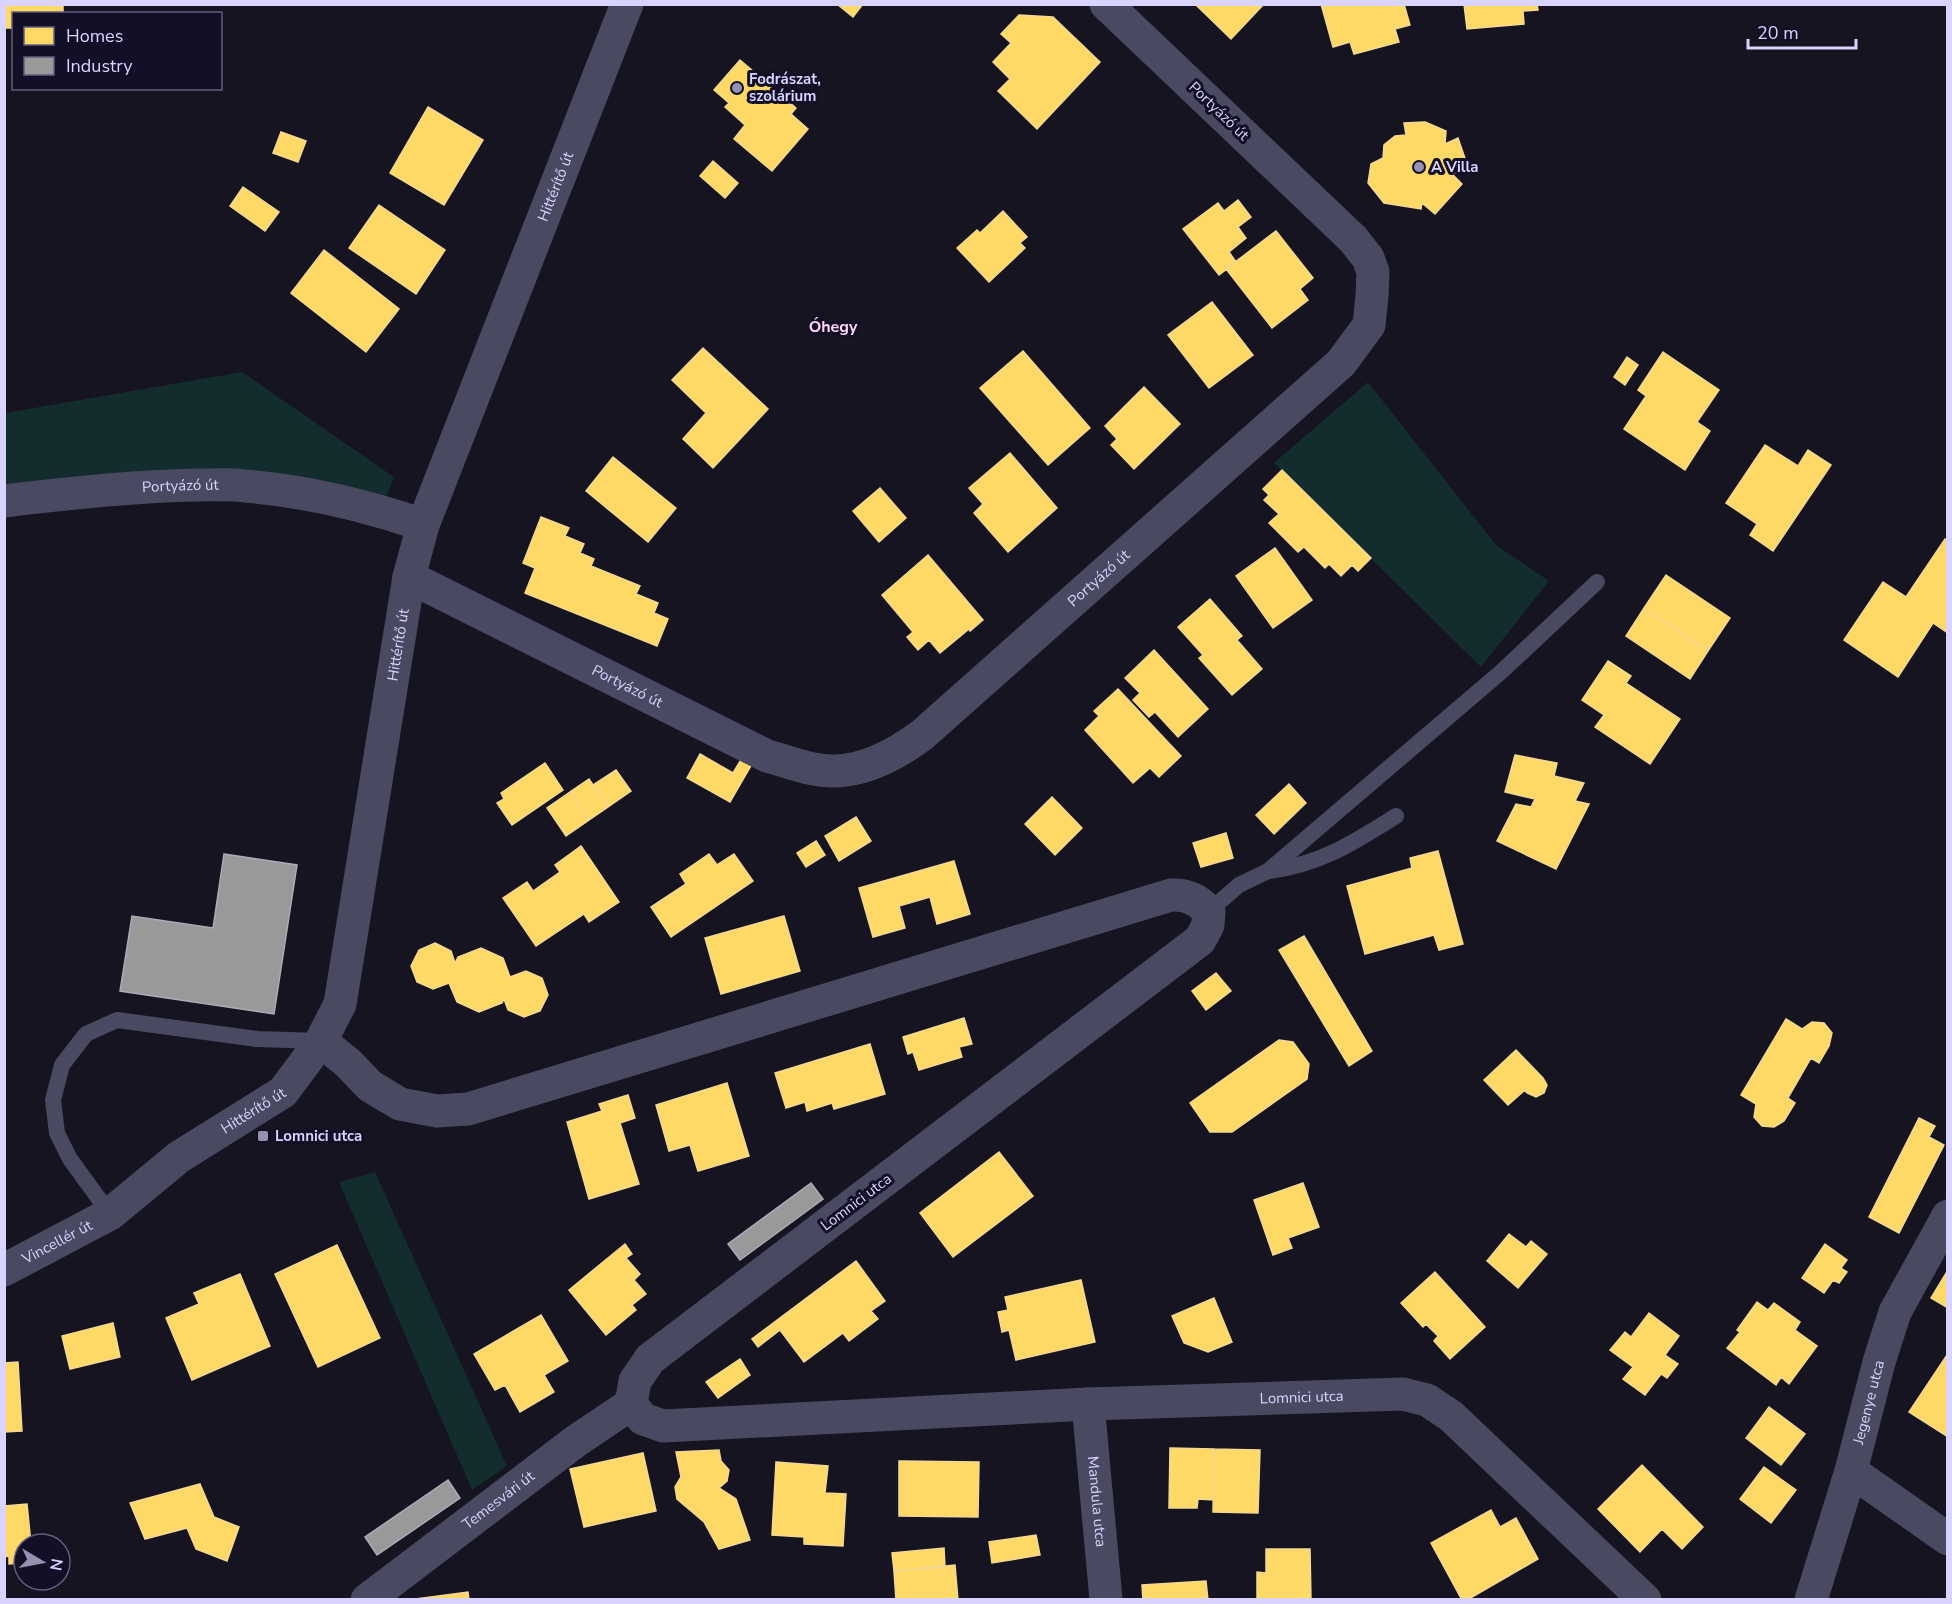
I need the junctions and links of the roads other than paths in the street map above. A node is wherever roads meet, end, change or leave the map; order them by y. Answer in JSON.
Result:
{"nodes":[{"id":1,"x":627,"y":4,"type":"edge"},
{"id":2,"x":1106,"y":4,"type":"edge"},
{"id":3,"x":4,"y":501,"type":"edge"},
{"id":4,"x":423,"y":525,"type":"junction"},
{"id":5,"x":409,"y":577,"type":"junction"},
{"id":6,"x":1597,"y":582,"type":"dead end"},
{"id":7,"x":1396,"y":816,"type":"dead end"},
{"id":8,"x":1268,"y":871,"type":"junction"},
{"id":9,"x":1209,"y":911,"type":"junction"},
{"id":10,"x":321,"y":1041,"type":"junction"},
{"id":11,"x":110,"y":1214,"type":"junction"},
{"id":12,"x":1947,"y":1216,"type":"edge"},
{"id":13,"x":4,"y":1270,"type":"edge"},
{"id":14,"x":631,"y":1404,"type":"junction"},
{"id":15,"x":1088,"y":1404,"type":"junction"},
{"id":16,"x":1851,"y":1471,"type":"junction"},
{"id":17,"x":1947,"y":1539,"type":"edge"},
{"id":18,"x":367,"y":1599,"type":"edge"},
{"id":19,"x":1106,"y":1599,"type":"edge"},
{"id":20,"x":1645,"y":1599,"type":"edge"},
{"id":21,"x":1811,"y":1599,"type":"edge"}],
"edges":[{"from":1,"to":4,"type":"street","name":"Hittérítő út"},
{"from":2,"to":5,"type":"street","name":"Portyázó út"},
{"from":3,"to":4,"type":"street","name":"Portyázó út"},
{"from":4,"to":5,"type":"street","name":"Hittérítő út"},
{"from":5,"to":10,"type":"street","name":"Hittérítő út"},
{"from":6,"to":8,"type":"lane"},
{"from":7,"to":8,"type":"lane"},
{"from":8,"to":9,"type":"lane"},
{"from":9,"to":10,"type":"street"},
{"from":9,"to":14,"type":"street","name":"Lomnici utca"},
{"from":10,"to":11,"type":"street","name":"Hittérítő út"},
{"from":10,"to":11,"type":"lane"},
{"from":11,"to":13,"type":"street","name":"Vincellér út"},
{"from":12,"to":16,"type":"street","name":"Jegenye utca"},
{"from":14,"to":15,"type":"street","name":"Lomnici utca"},
{"from":14,"to":18,"type":"street","name":"Temesvári út"},
{"from":15,"to":19,"type":"street","name":"Mandula utca"},
{"from":15,"to":20,"type":"street","name":"Lomnici utca"},
{"from":16,"to":17,"type":"street"},
{"from":16,"to":21,"type":"street","name":"Jegenye utca"}]}
